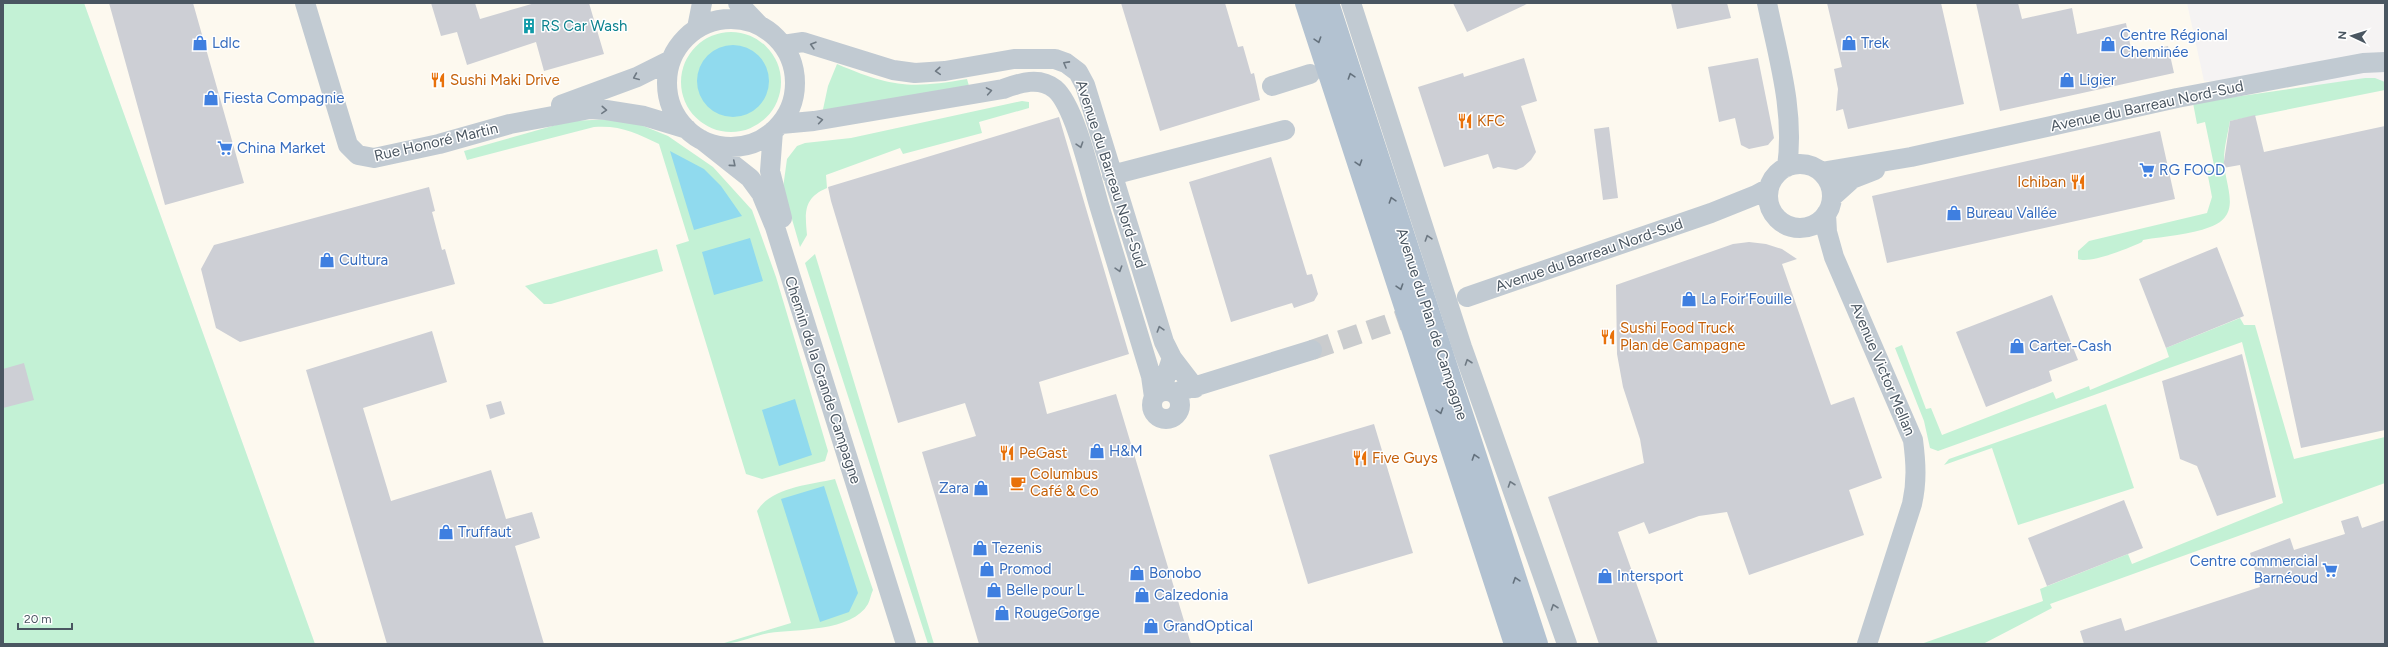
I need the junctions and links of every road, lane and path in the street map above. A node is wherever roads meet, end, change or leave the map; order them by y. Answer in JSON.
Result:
{"nodes":[{"id":1,"x":305,"y":3,"type":"edge"},
{"id":2,"x":702,"y":3,"type":"edge"},
{"id":3,"x":738,"y":3,"type":"edge"},
{"id":4,"x":1306,"y":3,"type":"edge"},
{"id":5,"x":1328,"y":3,"type":"edge"},
{"id":6,"x":1351,"y":3,"type":"edge"},
{"id":7,"x":1767,"y":3,"type":"edge"},
{"id":8,"x":759,"y":25,"type":"junction"},
{"id":9,"x":697,"y":28,"type":"junction"},
{"id":10,"x":783,"y":45,"type":"junction"},
{"id":11,"x":671,"y":60,"type":"junction"},
{"id":12,"x":2385,"y":62,"type":"edge"},
{"id":13,"x":1310,"y":74,"type":"dead end"},
{"id":14,"x":1272,"y":86,"type":"dead end"},
{"id":15,"x":510,"y":124,"type":"junction"},
{"id":16,"x":777,"y":127,"type":"junction"},
{"id":17,"x":1285,"y":130,"type":"dead end"},
{"id":18,"x":694,"y":135,"type":"junction"},
{"id":19,"x":1911,"y":157,"type":"junction"},
{"id":20,"x":1804,"y":168,"type":"junction"},
{"id":21,"x":1112,"y":175,"type":"junction"},
{"id":22,"x":1769,"y":188,"type":"junction"},
{"id":23,"x":1829,"y":206,"type":"junction"},
{"id":24,"x":1711,"y":213,"type":"junction"},
{"id":25,"x":1777,"y":218,"type":"junction"},
{"id":26,"x":1802,"y":228,"type":"junction"},
{"id":27,"x":1834,"y":257,"type":"junction"},
{"id":28,"x":1467,"y":297,"type":"dead end"},
{"id":29,"x":1312,"y":350,"type":"tunnel mouth"},
{"id":30,"x":1172,"y":358,"type":"junction"},
{"id":31,"x":1195,"y":388,"type":"junction"},
{"id":32,"x":1167,"y":397,"type":"junction"},
{"id":33,"x":906,"y":644,"type":"edge"},
{"id":34,"x":915,"y":644,"type":"edge"},
{"id":35,"x":1515,"y":644,"type":"edge"},
{"id":36,"x":1537,"y":644,"type":"edge"},
{"id":37,"x":1567,"y":644,"type":"edge"},
{"id":38,"x":1867,"y":644,"type":"edge"}],
"edges":[{"from":1,"to":15,"type":"street","name":"Rue Honoré Martin"},
{"from":2,"to":9,"type":"street"},
{"from":3,"to":8,"type":"street"},
{"from":4,"to":35,"type":"main road","name":"Avenue du Plan de Campagne","one_way":true},
{"from":36,"to":5,"type":"main road","name":"Avenue du Plan de Campagne","one_way":true},
{"from":37,"to":6,"type":"street","one_way":true},
{"from":7,"to":20,"type":"street"},
{"from":8,"to":9,"type":"street"},
{"from":8,"to":10,"type":"street"},
{"from":9,"to":11,"type":"street"},
{"from":10,"to":16,"type":"street"},
{"from":21,"to":10,"type":"street","name":"Avenue du Barreau Nord-Sud","one_way":true},
{"from":11,"to":15,"type":"street","name":"Rue Honoré Martin","one_way":true},
{"from":11,"to":18,"type":"street"},
{"from":12,"to":19,"type":"street","name":"Avenue du Barreau Nord-Sud"},
{"from":13,"to":14,"type":"street"},
{"from":15,"to":18,"type":"street","name":"Rue Honoré Martin","one_way":true},
{"from":16,"to":18,"type":"street"},
{"from":16,"to":32,"type":"street","name":"Avenue du Barreau Nord-Sud","one_way":true},
{"from":16,"to":34,"type":"street","name":"Chemin de la Grande Campagne"},
{"from":17,"to":21,"type":"street"},
{"from":18,"to":33,"type":"street","name":"Chemin de la Grande Campagne","one_way":true},
{"from":19,"to":20,"type":"street","name":"Avenue du Barreau Nord-Sud"},
{"from":19,"to":23,"type":"street","name":"Avenue du Barreau Nord-Sud"},
{"from":20,"to":22,"type":"street"},
{"from":20,"to":23,"type":"street"},
{"from":30,"to":21,"type":"street","name":"Avenue du Barreau Nord-Sud","one_way":true},
{"from":22,"to":24,"type":"street","name":"Avenue du Barreau Nord-Sud"},
{"from":22,"to":25,"type":"street"},
{"from":23,"to":26,"type":"street"},
{"from":23,"to":27,"type":"street","name":"Avenue Victor Mellan"},
{"from":24,"to":25,"type":"street","name":"Avenue du Barreau Nord-Sud"},
{"from":24,"to":28,"type":"street","name":"Avenue du Barreau Nord-Sud"},
{"from":25,"to":26,"type":"street"},
{"from":26,"to":27,"type":"street","name":"Avenue Victor Mellan"},
{"from":27,"to":38,"type":"street","name":"Avenue Victor Mellan"},
{"from":29,"to":31,"type":"street"},
{"from":30,"to":31,"type":"street","name":"Avenue du Barreau Nord-Sud"},
{"from":30,"to":32,"type":"street"},
{"from":31,"to":32,"type":"street"}]}
